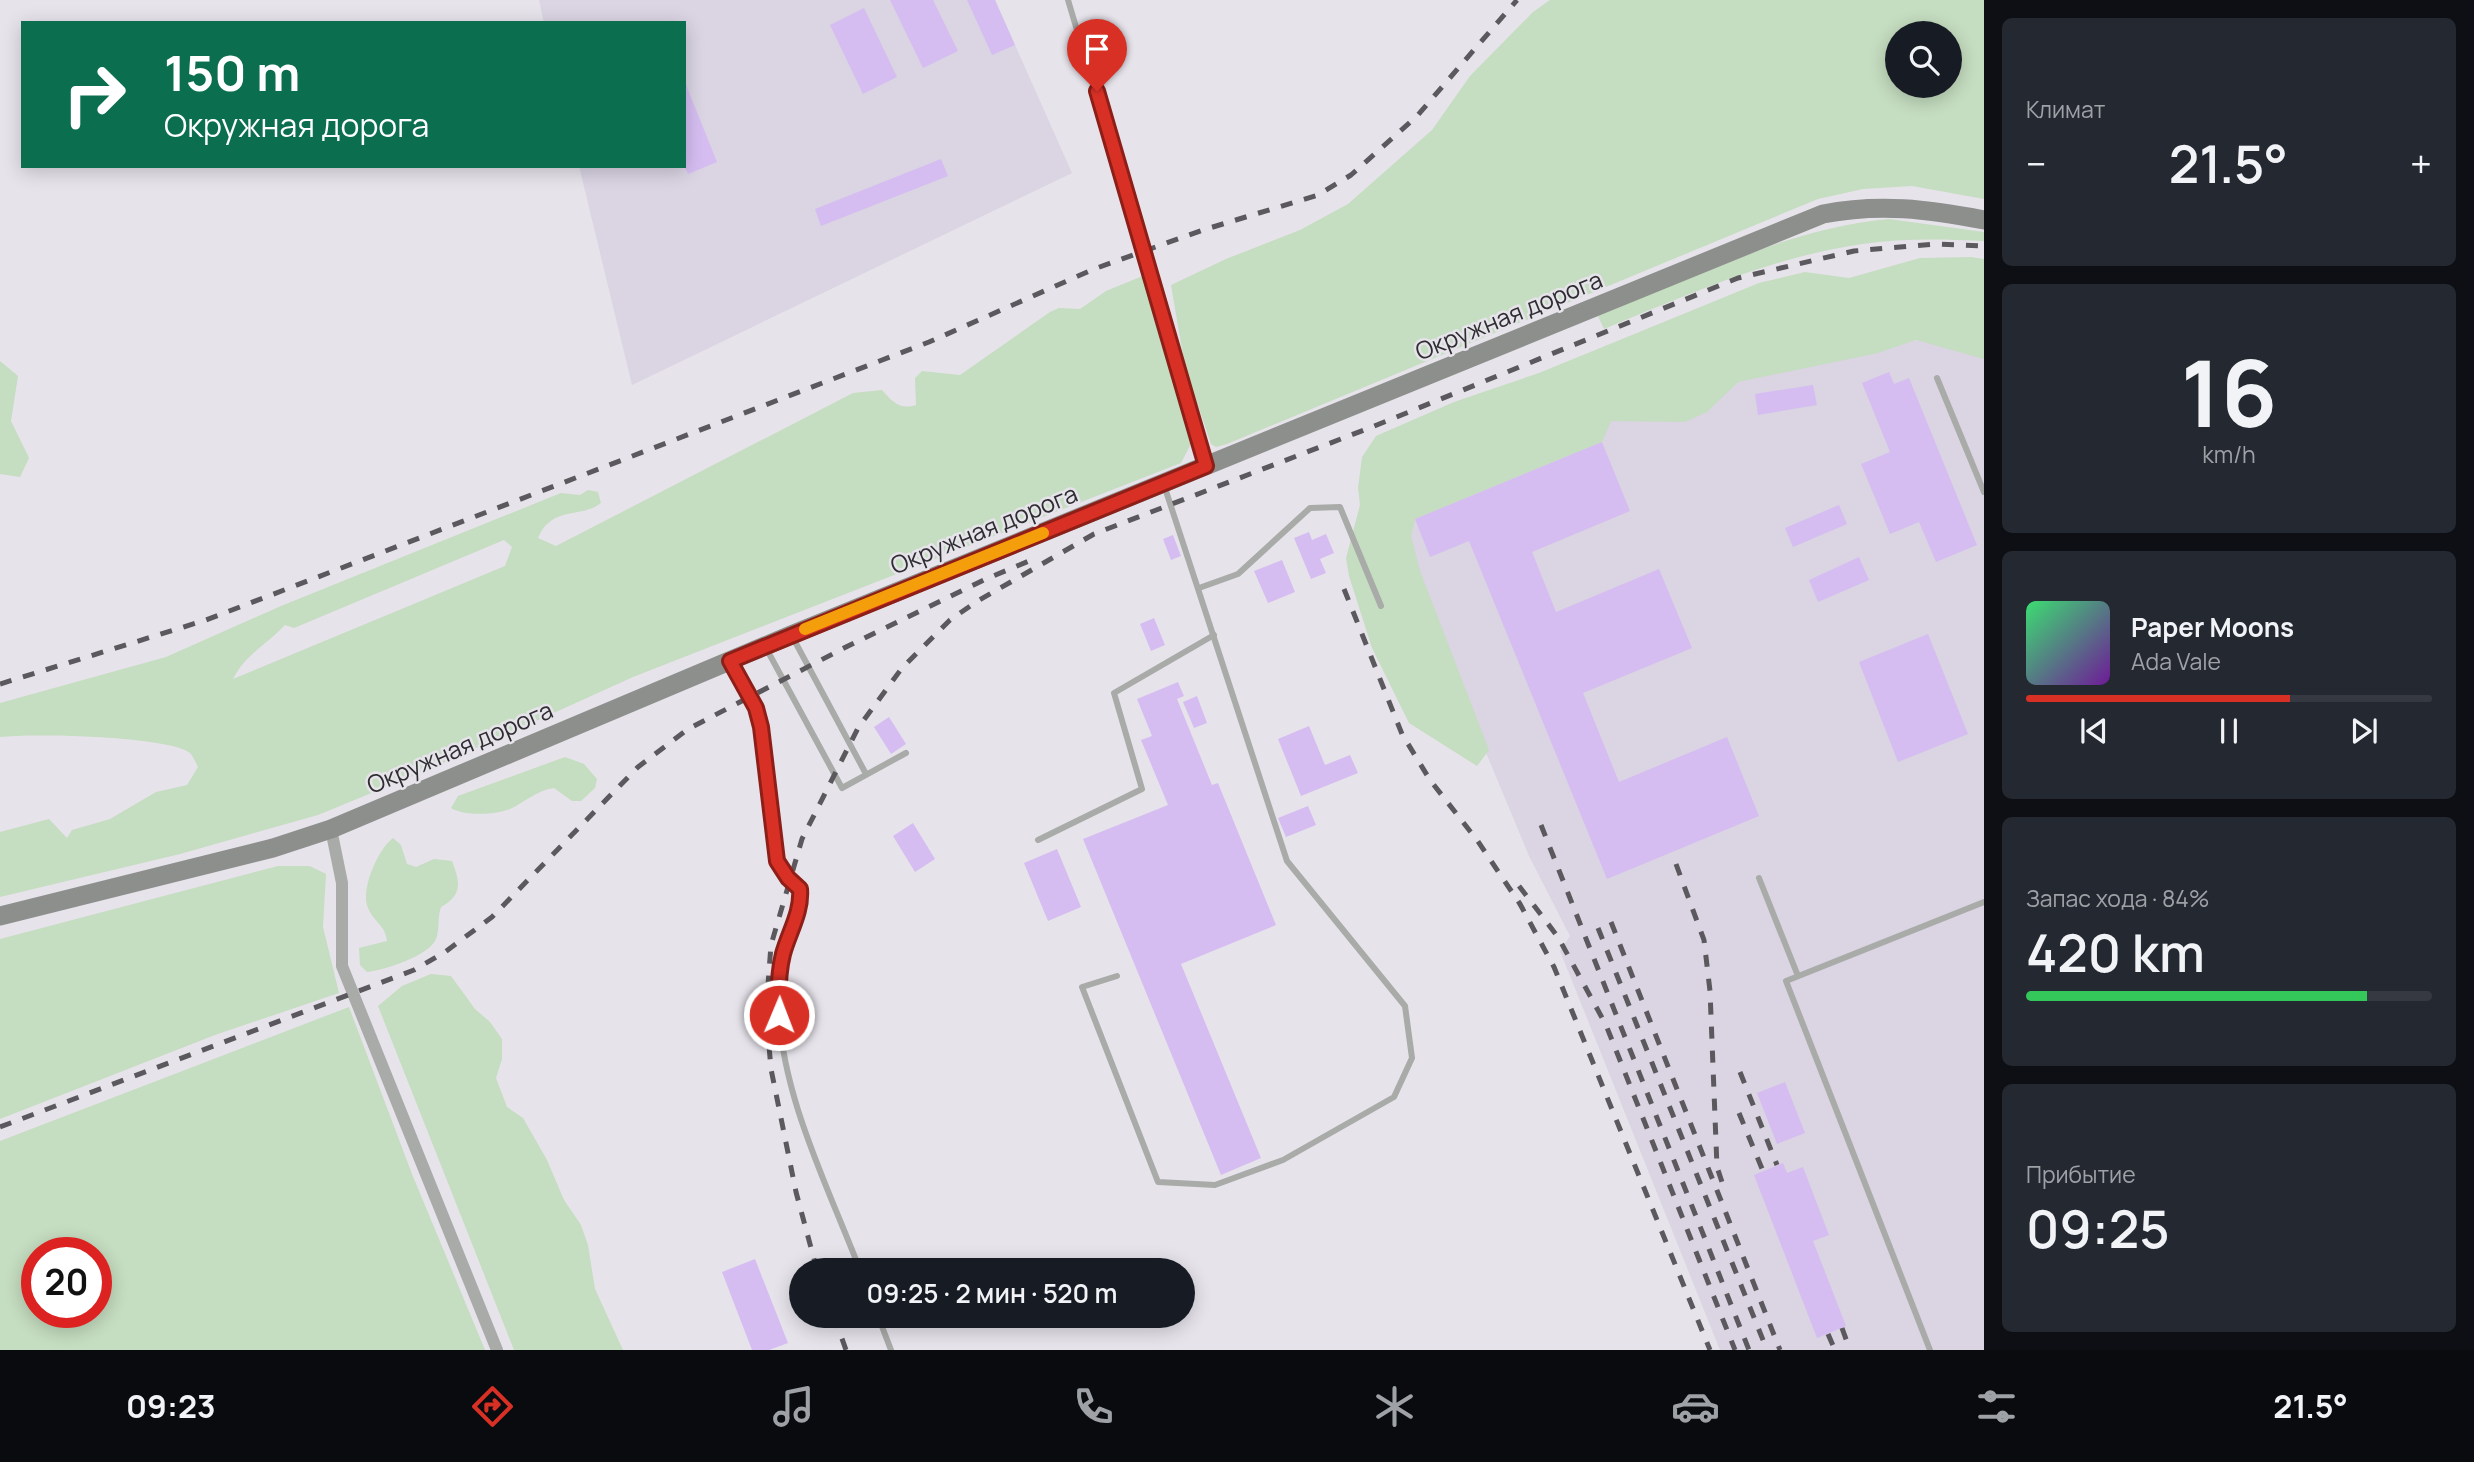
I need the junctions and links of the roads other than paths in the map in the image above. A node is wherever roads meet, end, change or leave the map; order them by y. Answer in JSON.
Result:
{"nodes":[{"id":1,"x":1068,"y":0,"type":"edge"},
{"id":2,"x":1984,"y":220,"type":"edge"},
{"id":3,"x":1937,"y":378,"type":"dead end"},
{"id":4,"x":1206,"y":466,"type":"junction"},
{"id":5,"x":1164,"y":484,"type":"junction"},
{"id":6,"x":1984,"y":492,"type":"edge"},
{"id":7,"x":1199,"y":588,"type":"junction"},
{"id":8,"x":1381,"y":606,"type":"dead end"},
{"id":9,"x":791,"y":635,"type":"junction"},
{"id":10,"x":1214,"y":635,"type":"junction"},
{"id":11,"x":765,"y":646,"type":"junction"},
{"id":12,"x":730,"y":661,"type":"junction"},
{"id":13,"x":906,"y":752,"type":"dead end"},
{"id":14,"x":866,"y":774,"type":"junction"},
{"id":15,"x":331,"y":829,"type":"junction"},
{"id":16,"x":1038,"y":840,"type":"dead end"},
{"id":17,"x":1759,"y":878,"type":"dead end"},
{"id":18,"x":1984,"y":902,"type":"edge"},
{"id":19,"x":0,"y":916,"type":"edge"},
{"id":20,"x":1117,"y":976,"type":"dead end"},
{"id":21,"x":1798,"y":976,"type":"junction"},
{"id":22,"x":855,"y":1258,"type":"edge"},
{"id":23,"x":883,"y":1328,"type":"edge"},
{"id":24,"x":497,"y":1350,"type":"edge"},
{"id":25,"x":891,"y":1350,"type":"edge"},
{"id":26,"x":1930,"y":1350,"type":"edge"}],
"edges":[{"from":1,"to":4,"type":"lane"},
{"from":2,"to":4,"type":"main road","name":"Окружная дорога"},
{"from":3,"to":6,"type":"lane"},
{"from":4,"to":5,"type":"main road","name":"Окружная дорога"},
{"from":5,"to":7,"type":"lane"},
{"from":5,"to":9,"type":"main road","name":"Окружная дорога"},
{"from":7,"to":8,"type":"lane"},
{"from":7,"to":10,"type":"lane"},
{"from":9,"to":11,"type":"main road","name":"Окружная дорога"},
{"from":9,"to":14,"type":"lane"},
{"from":10,"to":16,"type":"lane"},
{"from":10,"to":20,"type":"lane"},
{"from":11,"to":12,"type":"main road","name":"Окружная дорога"},
{"from":11,"to":14,"type":"lane"},
{"from":12,"to":15,"type":"main road","name":"Окружная дорога"},
{"from":12,"to":22,"type":"lane"},
{"from":13,"to":14,"type":"lane"},
{"from":15,"to":19,"type":"main road","name":"Окружная дорога"},
{"from":15,"to":24,"type":"street"},
{"from":17,"to":21,"type":"lane"},
{"from":18,"to":21,"type":"lane"},
{"from":21,"to":26,"type":"lane"},
{"from":23,"to":25,"type":"lane"}]}
